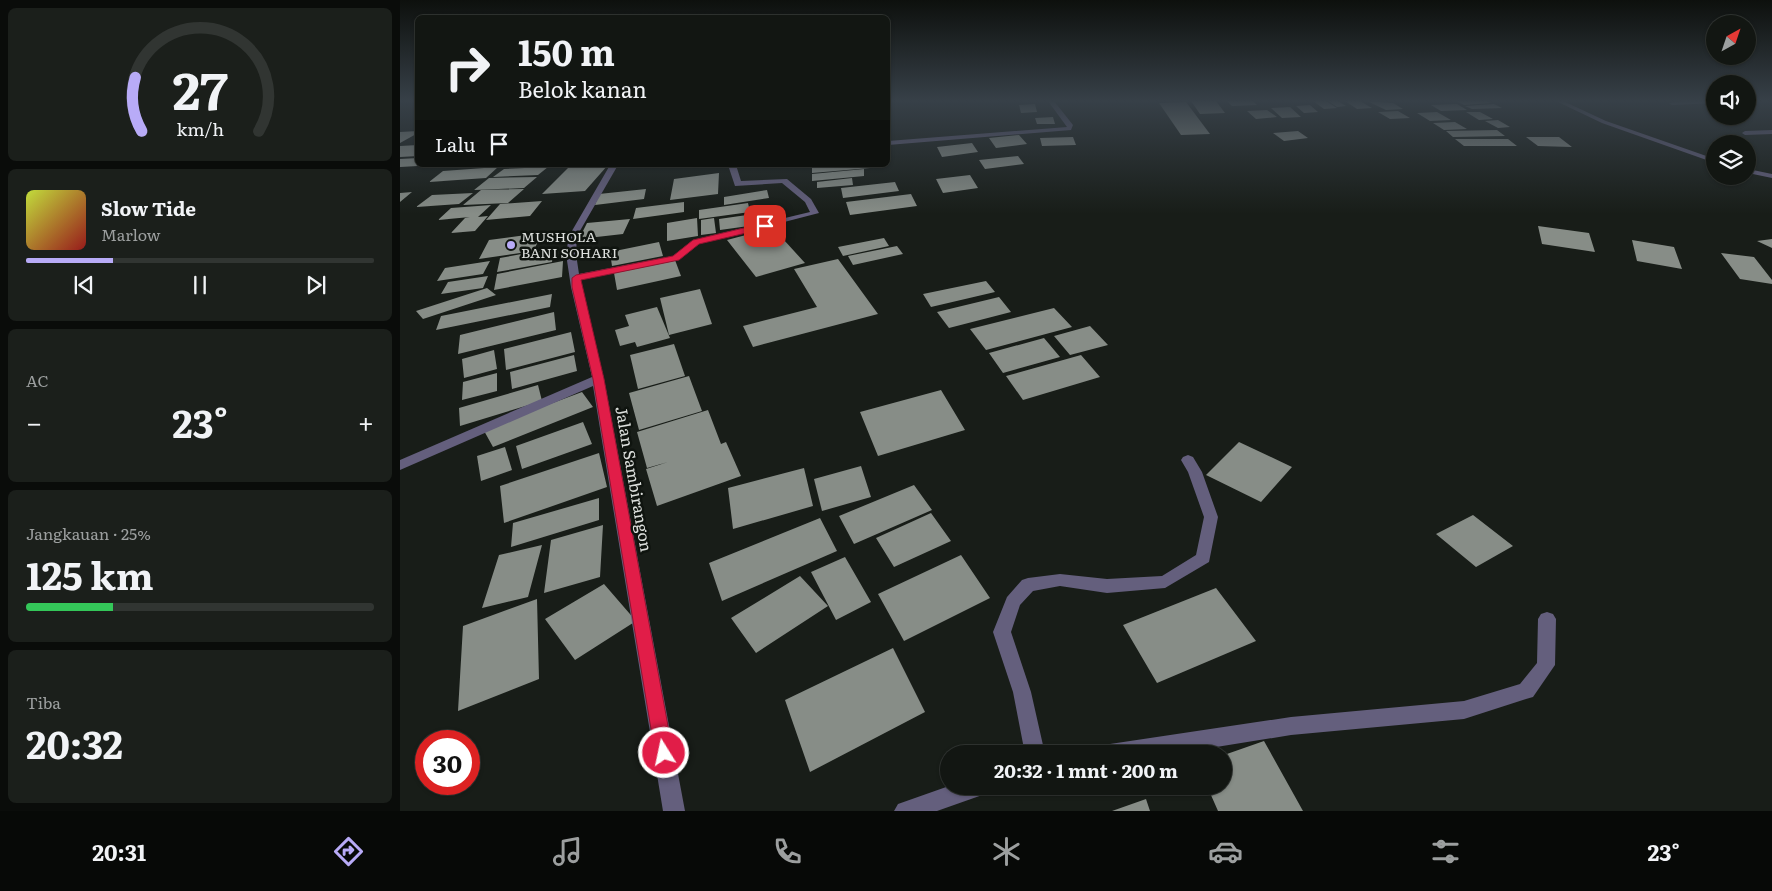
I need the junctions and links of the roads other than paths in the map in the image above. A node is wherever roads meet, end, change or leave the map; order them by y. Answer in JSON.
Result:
{"nodes":[{"id":1,"x":942,"y":139,"type":"edge"},
{"id":2,"x":1652,"y":139,"type":"edge"},
{"id":3,"x":890,"y":143,"type":"edge"},
{"id":4,"x":1706,"y":158,"type":"edge"},
{"id":5,"x":613,"y":167,"type":"edge"},
{"id":6,"x":733,"y":167,"type":"edge"},
{"id":7,"x":1756,"y":173,"type":"edge"},
{"id":8,"x":1772,"y":176,"type":"edge"},
{"id":9,"x":576,"y":278,"type":"junction"},
{"id":10,"x":598,"y":379,"type":"junction"},
{"id":11,"x":1188,"y":460,"type":"dead end"},
{"id":12,"x":400,"y":465,"type":"edge"},
{"id":13,"x":1547,"y":619,"type":"dead end"},
{"id":14,"x":1034,"y":745,"type":"edge"},
{"id":15,"x":1168,"y":745,"type":"edge"},
{"id":16,"x":954,"y":795,"type":"edge"},
{"id":17,"x":674,"y":811,"type":"edge"},
{"id":18,"x":905,"y":811,"type":"edge"}],
"edges":[{"from":1,"to":3,"type":"street"},
{"from":2,"to":4,"type":"street"},
{"from":5,"to":9,"type":"street","name":"Jalan Sambirangon"},
{"from":6,"to":9,"type":"street"},
{"from":7,"to":8,"type":"street"},
{"from":9,"to":10,"type":"street","name":"Jalan Sambirangon"},
{"from":10,"to":12,"type":"street"},
{"from":10,"to":17,"type":"street","name":"Jalan Sambirangon"},
{"from":11,"to":14,"type":"street"},
{"from":13,"to":15,"type":"street"},
{"from":16,"to":18,"type":"street"}]}
